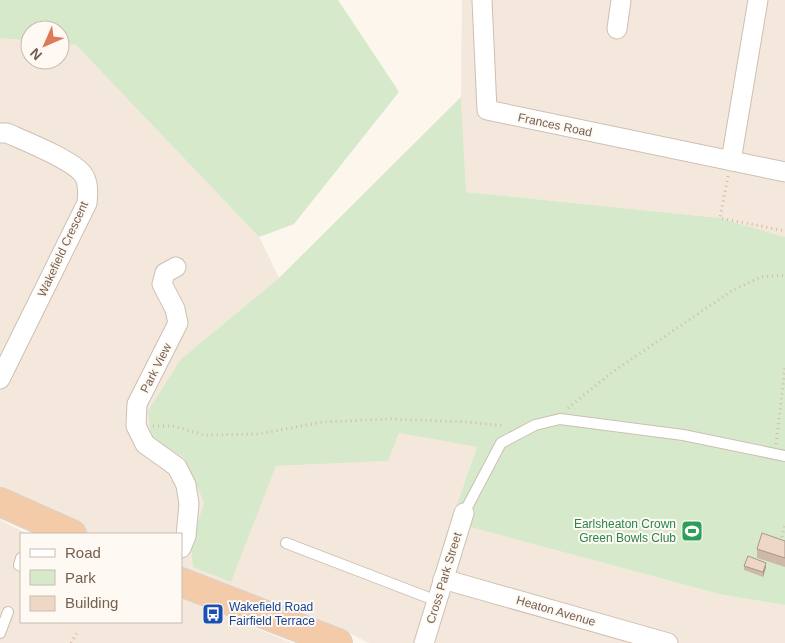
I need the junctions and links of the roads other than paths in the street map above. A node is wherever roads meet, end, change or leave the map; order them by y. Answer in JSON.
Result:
{"nodes":[{"id":1,"x":482,"y":0,"type":"edge"},
{"id":2,"x":621,"y":0,"type":"edge"},
{"id":3,"x":758,"y":0,"type":"edge"},
{"id":4,"x":617,"y":29,"type":"dead end"},
{"id":5,"x":0,"y":133,"type":"edge"},
{"id":6,"x":731,"y":161,"type":"junction"},
{"id":7,"x":785,"y":172,"type":"edge"},
{"id":8,"x":176,"y":267,"type":"dead end"},
{"id":9,"x":0,"y":379,"type":"edge"},
{"id":10,"x":780,"y":455,"type":"edge"},
{"id":11,"x":0,"y":502,"type":"edge"},
{"id":12,"x":464,"y":513,"type":"joint"},
{"id":13,"x":69,"y":533,"type":"edge"},
{"id":14,"x":286,"y":543,"type":"dead end"},
{"id":15,"x":182,"y":546,"type":"edge"},
{"id":16,"x":443,"y":580,"type":"junction"},
{"id":17,"x":182,"y":582,"type":"edge"},
{"id":18,"x":437,"y":601,"type":"junction"},
{"id":19,"x":8,"y":612,"type":"dead end"},
{"id":20,"x":0,"y":633,"type":"edge"},
{"id":21,"x":338,"y":643,"type":"edge"},
{"id":22,"x":424,"y":643,"type":"edge"},
{"id":23,"x":668,"y":643,"type":"edge"}],
"edges":[{"from":1,"to":6,"type":"street","name":"Frances Road"},
{"from":2,"to":4,"type":"street"},
{"from":3,"to":6,"type":"street"},
{"from":5,"to":9,"type":"street","name":"Wakefield Crescent"},
{"from":6,"to":7,"type":"street","name":"Frances Road"},
{"from":8,"to":15,"type":"street","name":"Park View"},
{"from":10,"to":12,"type":"lane"},
{"from":11,"to":13,"type":"highway"},
{"from":12,"to":16,"type":"street","name":"Cross Park Street"},
{"from":14,"to":18,"type":"lane"},
{"from":16,"to":18,"type":"street","name":"Cross Park Street"},
{"from":16,"to":23,"type":"street","name":"Heaton Avenue"},
{"from":17,"to":21,"type":"highway"},
{"from":18,"to":22,"type":"street","name":"Cross Park Street"},
{"from":19,"to":20,"type":"lane"}]}
